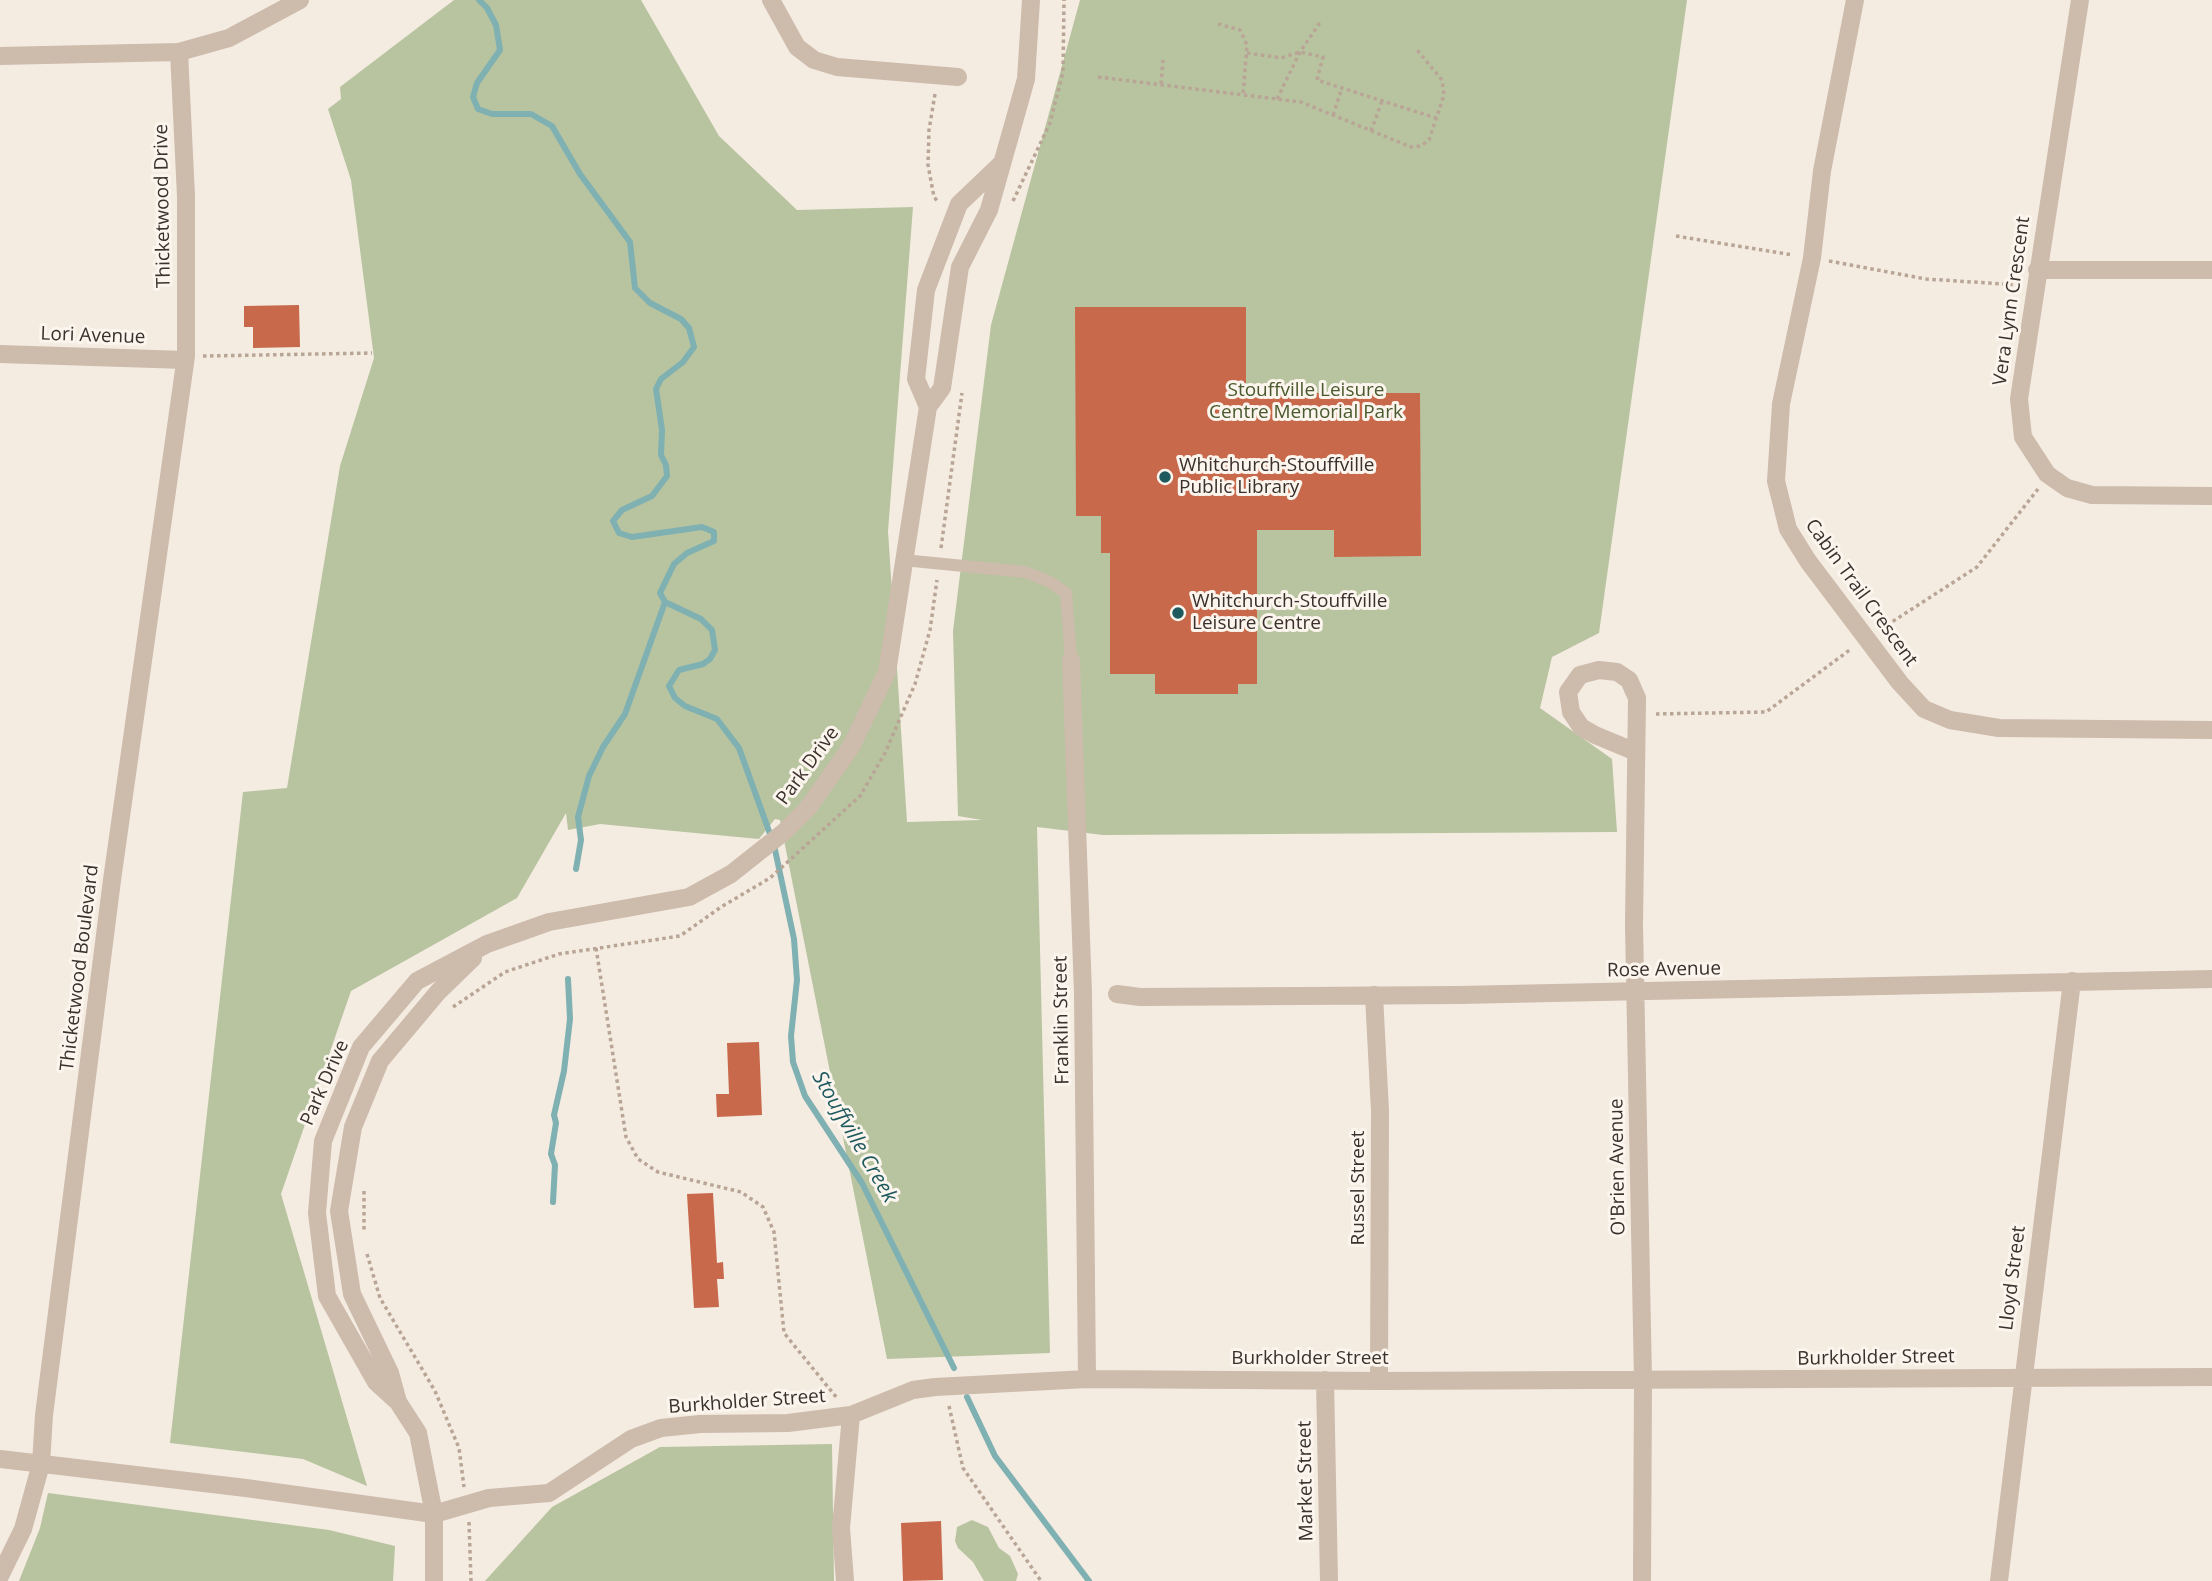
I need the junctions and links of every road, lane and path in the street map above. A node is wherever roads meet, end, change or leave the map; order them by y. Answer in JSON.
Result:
{"nodes":[{"id":1,"x":300,"y":0,"type":"edge"},
{"id":2,"x":771,"y":0,"type":"edge"},
{"id":3,"x":1031,"y":0,"type":"edge"},
{"id":4,"x":1065,"y":0,"type":"edge"},
{"id":5,"x":1855,"y":0,"type":"edge"},
{"id":6,"x":2080,"y":0,"type":"edge"},
{"id":7,"x":1321,"y":20,"type":"dead end"},
{"id":8,"x":1218,"y":24,"type":"dead end"},
{"id":9,"x":1417,"y":50,"type":"dead end"},
{"id":10,"x":179,"y":52,"type":"junction"},
{"id":11,"x":1300,"y":52,"type":"junction"},
{"id":12,"x":1247,"y":53,"type":"junction"},
{"id":13,"x":0,"y":56,"type":"edge"},
{"id":14,"x":1163,"y":61,"type":"dead end"},
{"id":15,"x":938,"y":75,"type":"junction"},
{"id":16,"x":958,"y":77,"type":"dead end"},
{"id":17,"x":1098,"y":78,"type":"dead end"},
{"id":18,"x":1161,"y":84,"type":"junction"},
{"id":19,"x":1342,"y":88,"type":"junction"},
{"id":20,"x":1242,"y":95,"type":"junction"},
{"id":21,"x":1277,"y":99,"type":"junction"},
{"id":22,"x":1382,"y":101,"type":"junction"},
{"id":23,"x":1333,"y":115,"type":"junction"},
{"id":24,"x":1436,"y":118,"type":"junction"},
{"id":25,"x":1371,"y":131,"type":"junction"},
{"id":26,"x":1002,"y":163,"type":"junction"},
{"id":27,"x":1009,"y":209,"type":"dead end"},
{"id":28,"x":957,"y":212,"type":"junction"},
{"id":29,"x":1676,"y":236,"type":"dead end"},
{"id":30,"x":1812,"y":258,"type":"junction"},
{"id":31,"x":2212,"y":270,"type":"edge"},
{"id":32,"x":2036,"y":278,"type":"junction"},
{"id":33,"x":372,"y":353,"type":"dead end"},
{"id":34,"x":0,"y":354,"type":"edge"},
{"id":35,"x":185,"y":358,"type":"junction"},
{"id":36,"x":962,"y":391,"type":"dead end"},
{"id":37,"x":928,"y":407,"type":"junction"},
{"id":38,"x":2212,"y":496,"type":"edge"},
{"id":39,"x":903,"y":560,"type":"junction"},
{"id":40,"x":939,"y":563,"type":"junction"},
{"id":41,"x":1071,"y":660,"type":"joint"},
{"id":42,"x":2212,"y":730,"type":"edge"},
{"id":43,"x":1636,"y":752,"type":"junction"},
{"id":44,"x":487,"y":944,"type":"junction"},
{"id":45,"x":596,"y":948,"type":"junction"},
{"id":46,"x":2212,"y":979,"type":"edge"},
{"id":47,"x":2071,"y":981,"type":"junction"},
{"id":48,"x":1635,"y":992,"type":"junction"},
{"id":49,"x":1118,"y":993,"type":"dead end"},
{"id":50,"x":1374,"y":995,"type":"junction"},
{"id":51,"x":451,"y":1008,"type":"dead end"},
{"id":52,"x":364,"y":1189,"type":"dead end"},
{"id":53,"x":2022,"y":1376,"type":"junction"},
{"id":54,"x":2212,"y":1377,"type":"edge"},
{"id":55,"x":1087,"y":1379,"type":"junction"},
{"id":56,"x":1325,"y":1380,"type":"junction"},
{"id":57,"x":1643,"y":1380,"type":"junction"},
{"id":58,"x":1379,"y":1381,"type":"junction"},
{"id":59,"x":941,"y":1393,"type":"junction"},
{"id":60,"x":398,"y":1402,"type":"junction"},
{"id":61,"x":851,"y":1415,"type":"junction"},
{"id":62,"x":0,"y":1459,"type":"edge"},
{"id":63,"x":41,"y":1464,"type":"junction"},
{"id":64,"x":467,"y":1505,"type":"junction"},
{"id":65,"x":434,"y":1514,"type":"junction"},
{"id":66,"x":0,"y":1576,"type":"edge"},
{"id":67,"x":433,"y":1581,"type":"edge"},
{"id":68,"x":471,"y":1581,"type":"edge"},
{"id":69,"x":845,"y":1581,"type":"edge"},
{"id":70,"x":1041,"y":1581,"type":"edge"},
{"id":71,"x":1329,"y":1581,"type":"edge"},
{"id":72,"x":1642,"y":1581,"type":"edge"},
{"id":73,"x":1999,"y":1581,"type":"edge"}],
"edges":[{"from":1,"to":10,"type":"street"},
{"from":2,"to":15,"type":"street"},
{"from":3,"to":26,"type":"street","name":"Park Drive"},
{"from":4,"to":27,"type":"path"},
{"from":5,"to":30,"type":"street","name":"Cabin Trail Crescent"},
{"from":6,"to":32,"type":"street","name":"Vera Lynn Crescent"},
{"from":7,"to":11,"type":"path"},
{"from":8,"to":12,"type":"path"},
{"from":9,"to":24,"type":"path"},
{"from":10,"to":13,"type":"street"},
{"from":10,"to":35,"type":"street","name":"Thicketwood Drive"},
{"from":11,"to":12,"type":"path"},
{"from":11,"to":19,"type":"path"},
{"from":11,"to":21,"type":"path"},
{"from":12,"to":20,"type":"path"},
{"from":14,"to":18,"type":"path"},
{"from":15,"to":16,"type":"street"},
{"from":15,"to":28,"type":"path"},
{"from":17,"to":18,"type":"path"},
{"from":18,"to":20,"type":"path"},
{"from":19,"to":22,"type":"path"},
{"from":19,"to":23,"type":"path"},
{"from":20,"to":21,"type":"path"},
{"from":21,"to":23,"type":"path"},
{"from":22,"to":24,"type":"path"},
{"from":22,"to":25,"type":"path"},
{"from":23,"to":25,"type":"path"},
{"from":24,"to":25,"type":"path"},
{"from":26,"to":28,"type":"street","name":"Park Drive"},
{"from":26,"to":37,"type":"street","name":"Park Drive"},
{"from":28,"to":37,"type":"street","name":"Park Drive"},
{"from":29,"to":30,"type":"path"},
{"from":30,"to":32,"type":"path"},
{"from":30,"to":42,"type":"street","name":"Cabin Trail Crescent"},
{"from":31,"to":32,"type":"street"},
{"from":32,"to":38,"type":"street","name":"Vera Lynn Crescent"},
{"from":33,"to":35,"type":"path"},
{"from":34,"to":35,"type":"street","name":"Lori Avenue"},
{"from":35,"to":63,"type":"street","name":"Thicketwood Boulevard"},
{"from":36,"to":40,"type":"path"},
{"from":37,"to":39,"type":"street","name":"Park Drive"},
{"from":39,"to":40,"type":"lane"},
{"from":39,"to":44,"type":"street","name":"Park Drive"},
{"from":40,"to":41,"type":"lane"},
{"from":40,"to":45,"type":"path"},
{"from":41,"to":55,"type":"street","name":"Franklin Street"},
{"from":43,"to":43,"type":"street","name":"O'Brien Avenue"},
{"from":43,"to":48,"type":"street","name":"O'Brien Avenue"},
{"from":44,"to":60,"type":"street","name":"Park Drive"},
{"from":44,"to":60,"type":"street","name":"Park Drive"},
{"from":45,"to":51,"type":"path"},
{"from":45,"to":61,"type":"path"},
{"from":46,"to":47,"type":"street","name":"Rose Avenue"},
{"from":47,"to":48,"type":"street","name":"Rose Avenue"},
{"from":47,"to":53,"type":"street","name":"Lloyd Street"},
{"from":48,"to":50,"type":"street","name":"Rose Avenue"},
{"from":48,"to":57,"type":"street","name":"O'Brien Avenue"},
{"from":49,"to":50,"type":"street","name":"Rose Avenue"},
{"from":50,"to":58,"type":"street","name":"Russel Street"},
{"from":52,"to":64,"type":"path"},
{"from":53,"to":54,"type":"street","name":"Burkholder Street"},
{"from":53,"to":57,"type":"street","name":"Burkholder Street"},
{"from":53,"to":73,"type":"street","name":"Lloyd Street"},
{"from":55,"to":56,"type":"street","name":"Burkholder Street"},
{"from":55,"to":59,"type":"street","name":"Burkholder Street"},
{"from":56,"to":58,"type":"street","name":"Burkholder Street"},
{"from":56,"to":71,"type":"street","name":"Market Street"},
{"from":57,"to":58,"type":"street","name":"Burkholder Street"},
{"from":57,"to":72,"type":"street","name":"O'Brien Avenue"},
{"from":59,"to":61,"type":"street","name":"Burkholder Street"},
{"from":59,"to":70,"type":"path"},
{"from":60,"to":65,"type":"street","name":"Park Drive"},
{"from":61,"to":64,"type":"street","name":"Burkholder Street"},
{"from":61,"to":69,"type":"street"},
{"from":62,"to":63,"type":"street"},
{"from":63,"to":65,"type":"street"},
{"from":63,"to":66,"type":"street","name":"Thicketwood Boulevard"},
{"from":64,"to":65,"type":"street","name":"Burkholder Street"},
{"from":64,"to":68,"type":"path"},
{"from":65,"to":67,"type":"street","name":"Park Drive"}]}
